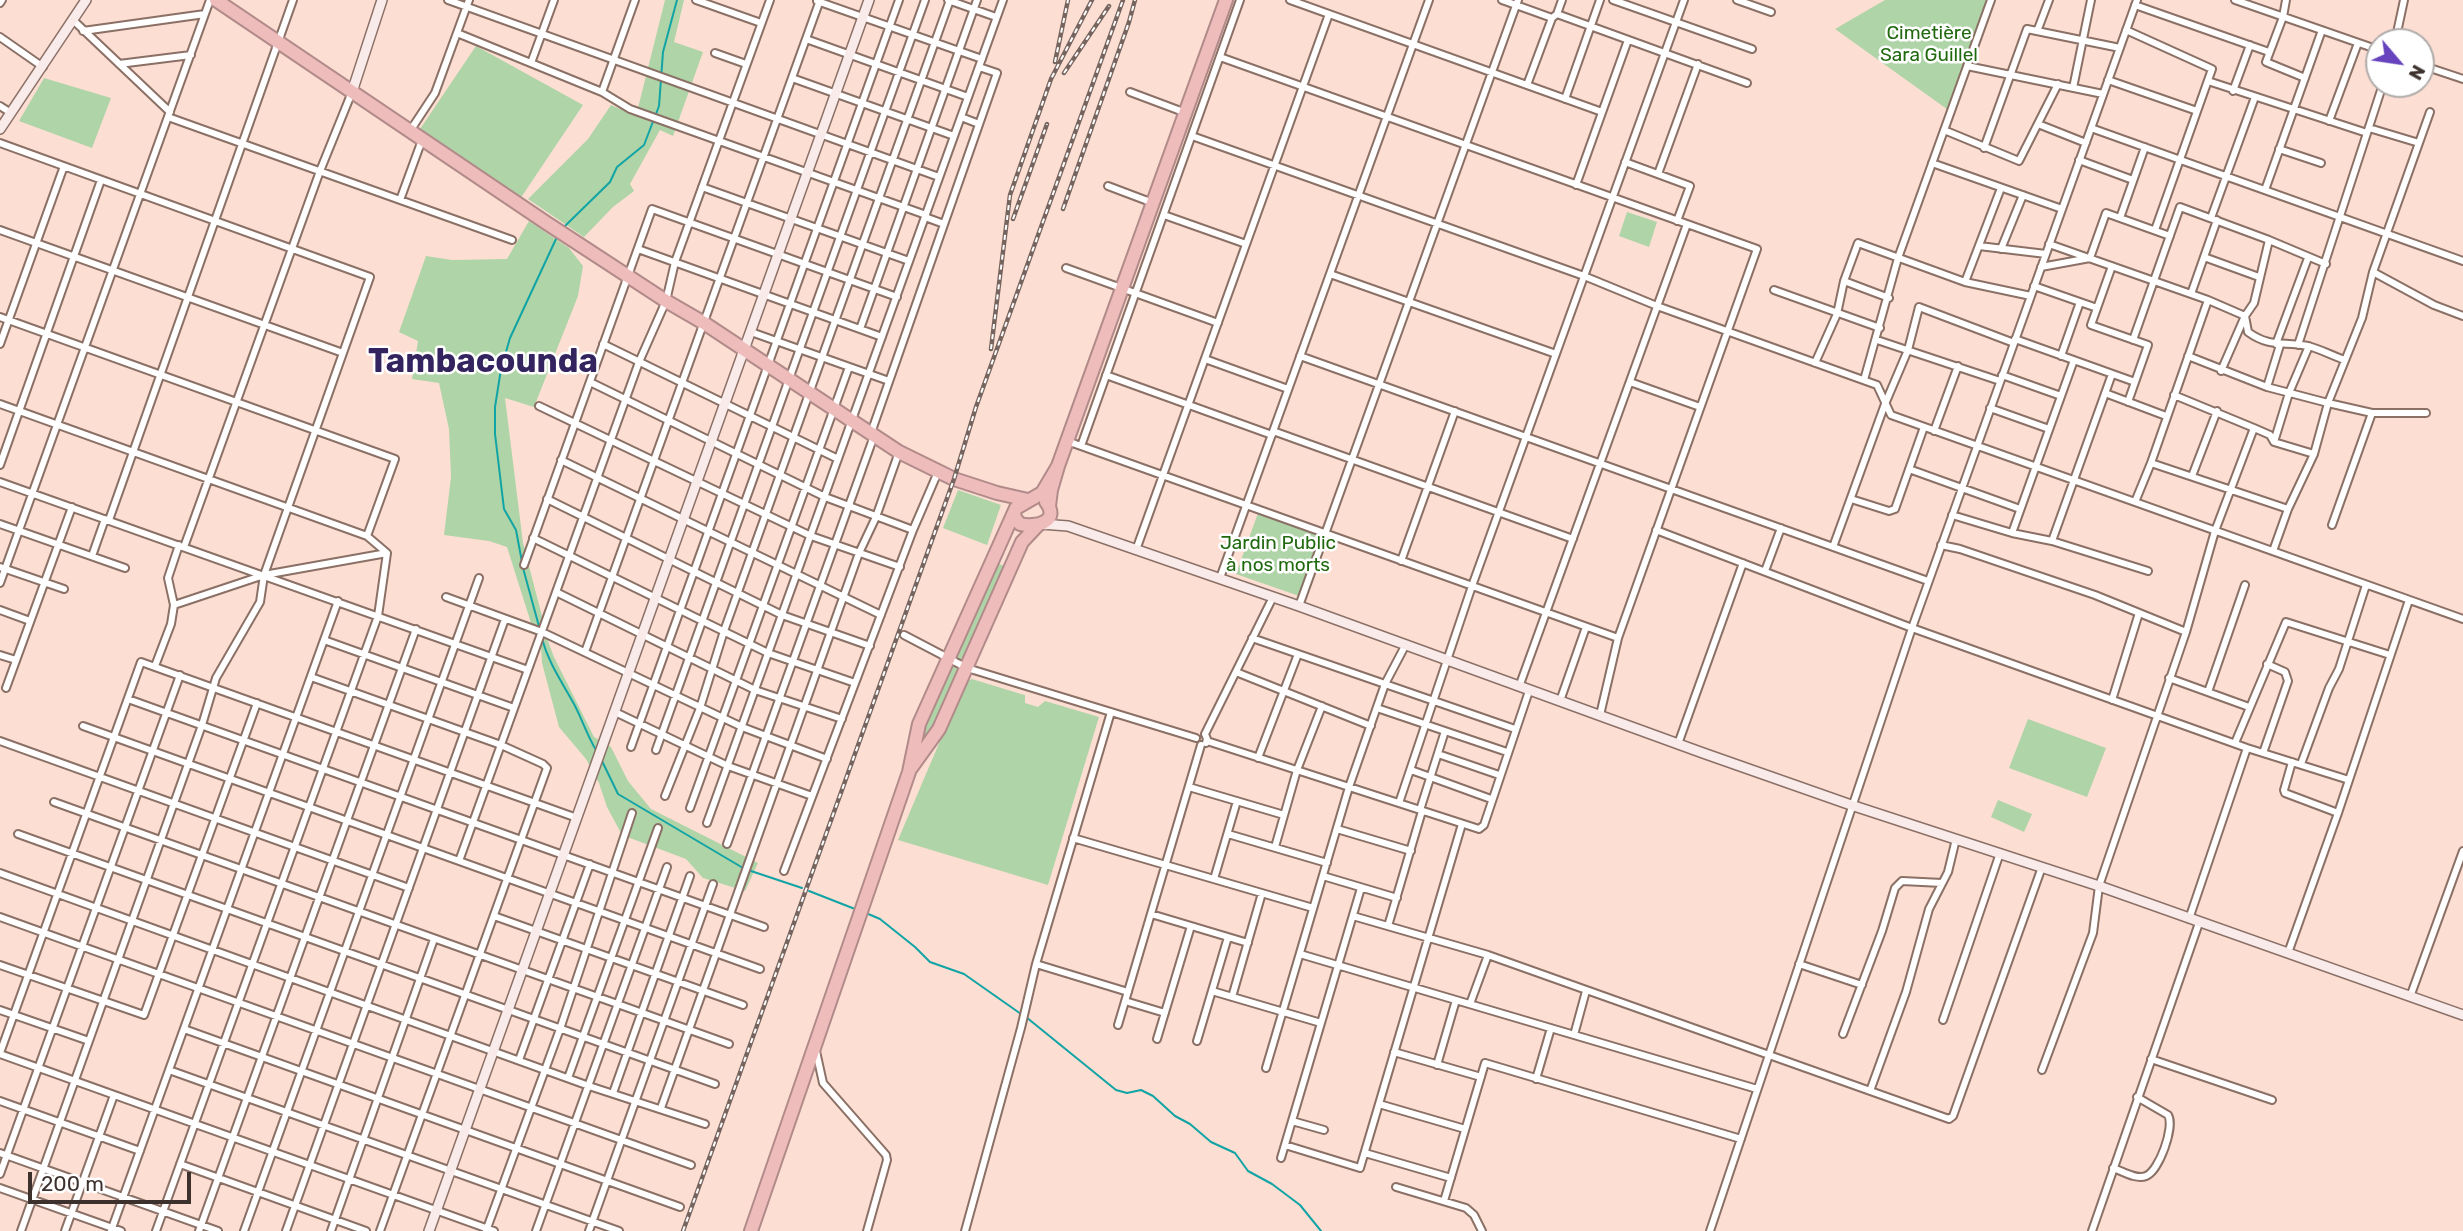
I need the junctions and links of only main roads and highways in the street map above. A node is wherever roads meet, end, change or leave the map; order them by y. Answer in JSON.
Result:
{"nodes":[{"id":1,"x":86,"y":0,"type":"edge"},
{"id":2,"x":216,"y":0,"type":"edge"},
{"id":3,"x":383,"y":0,"type":"edge"},
{"id":4,"x":869,"y":0,"type":"edge"},
{"id":5,"x":1226,"y":0,"type":"edge"},
{"id":6,"x":352,"y":92,"type":"junction"},
{"id":7,"x":0,"y":129,"type":"edge"},
{"id":8,"x":744,"y":350,"type":"junction"},
{"id":9,"x":1058,"y":466,"type":"junction"},
{"id":10,"x":997,"y":494,"type":"junction"},
{"id":11,"x":1029,"y":500,"type":"junction"},
{"id":12,"x":1050,"y":508,"type":"junction"},
{"id":13,"x":1014,"y":512,"type":"junction"},
{"id":14,"x":1039,"y":525,"type":"junction"},
{"id":15,"x":1068,"y":526,"type":"junction"},
{"id":16,"x":909,"y":772,"type":"junction"},
{"id":17,"x":2463,"y":1015,"type":"edge"},
{"id":18,"x":429,"y":1231,"type":"edge"},
{"id":19,"x":751,"y":1231,"type":"edge"}],
"edges":[{"from":1,"to":7,"type":"main road"},
{"from":2,"to":6,"type":"highway"},
{"from":3,"to":6,"type":"main road"},
{"from":4,"to":8,"type":"main road"},
{"from":5,"to":9,"type":"highway"},
{"from":6,"to":8,"type":"highway"},
{"from":8,"to":10,"type":"highway"},
{"from":8,"to":18,"type":"main road"},
{"from":9,"to":11,"type":"highway"},
{"from":9,"to":12,"type":"highway"},
{"from":10,"to":11,"type":"highway"},
{"from":10,"to":13,"type":"highway"},
{"from":11,"to":12,"type":"highway"},
{"from":11,"to":13,"type":"highway"},
{"from":12,"to":14,"type":"highway"},
{"from":12,"to":15,"type":"main road"},
{"from":13,"to":14,"type":"highway"},
{"from":13,"to":16,"type":"highway"},
{"from":14,"to":15,"type":"main road"},
{"from":14,"to":16,"type":"highway"},
{"from":15,"to":17,"type":"main road"},
{"from":16,"to":19,"type":"highway"}]}
